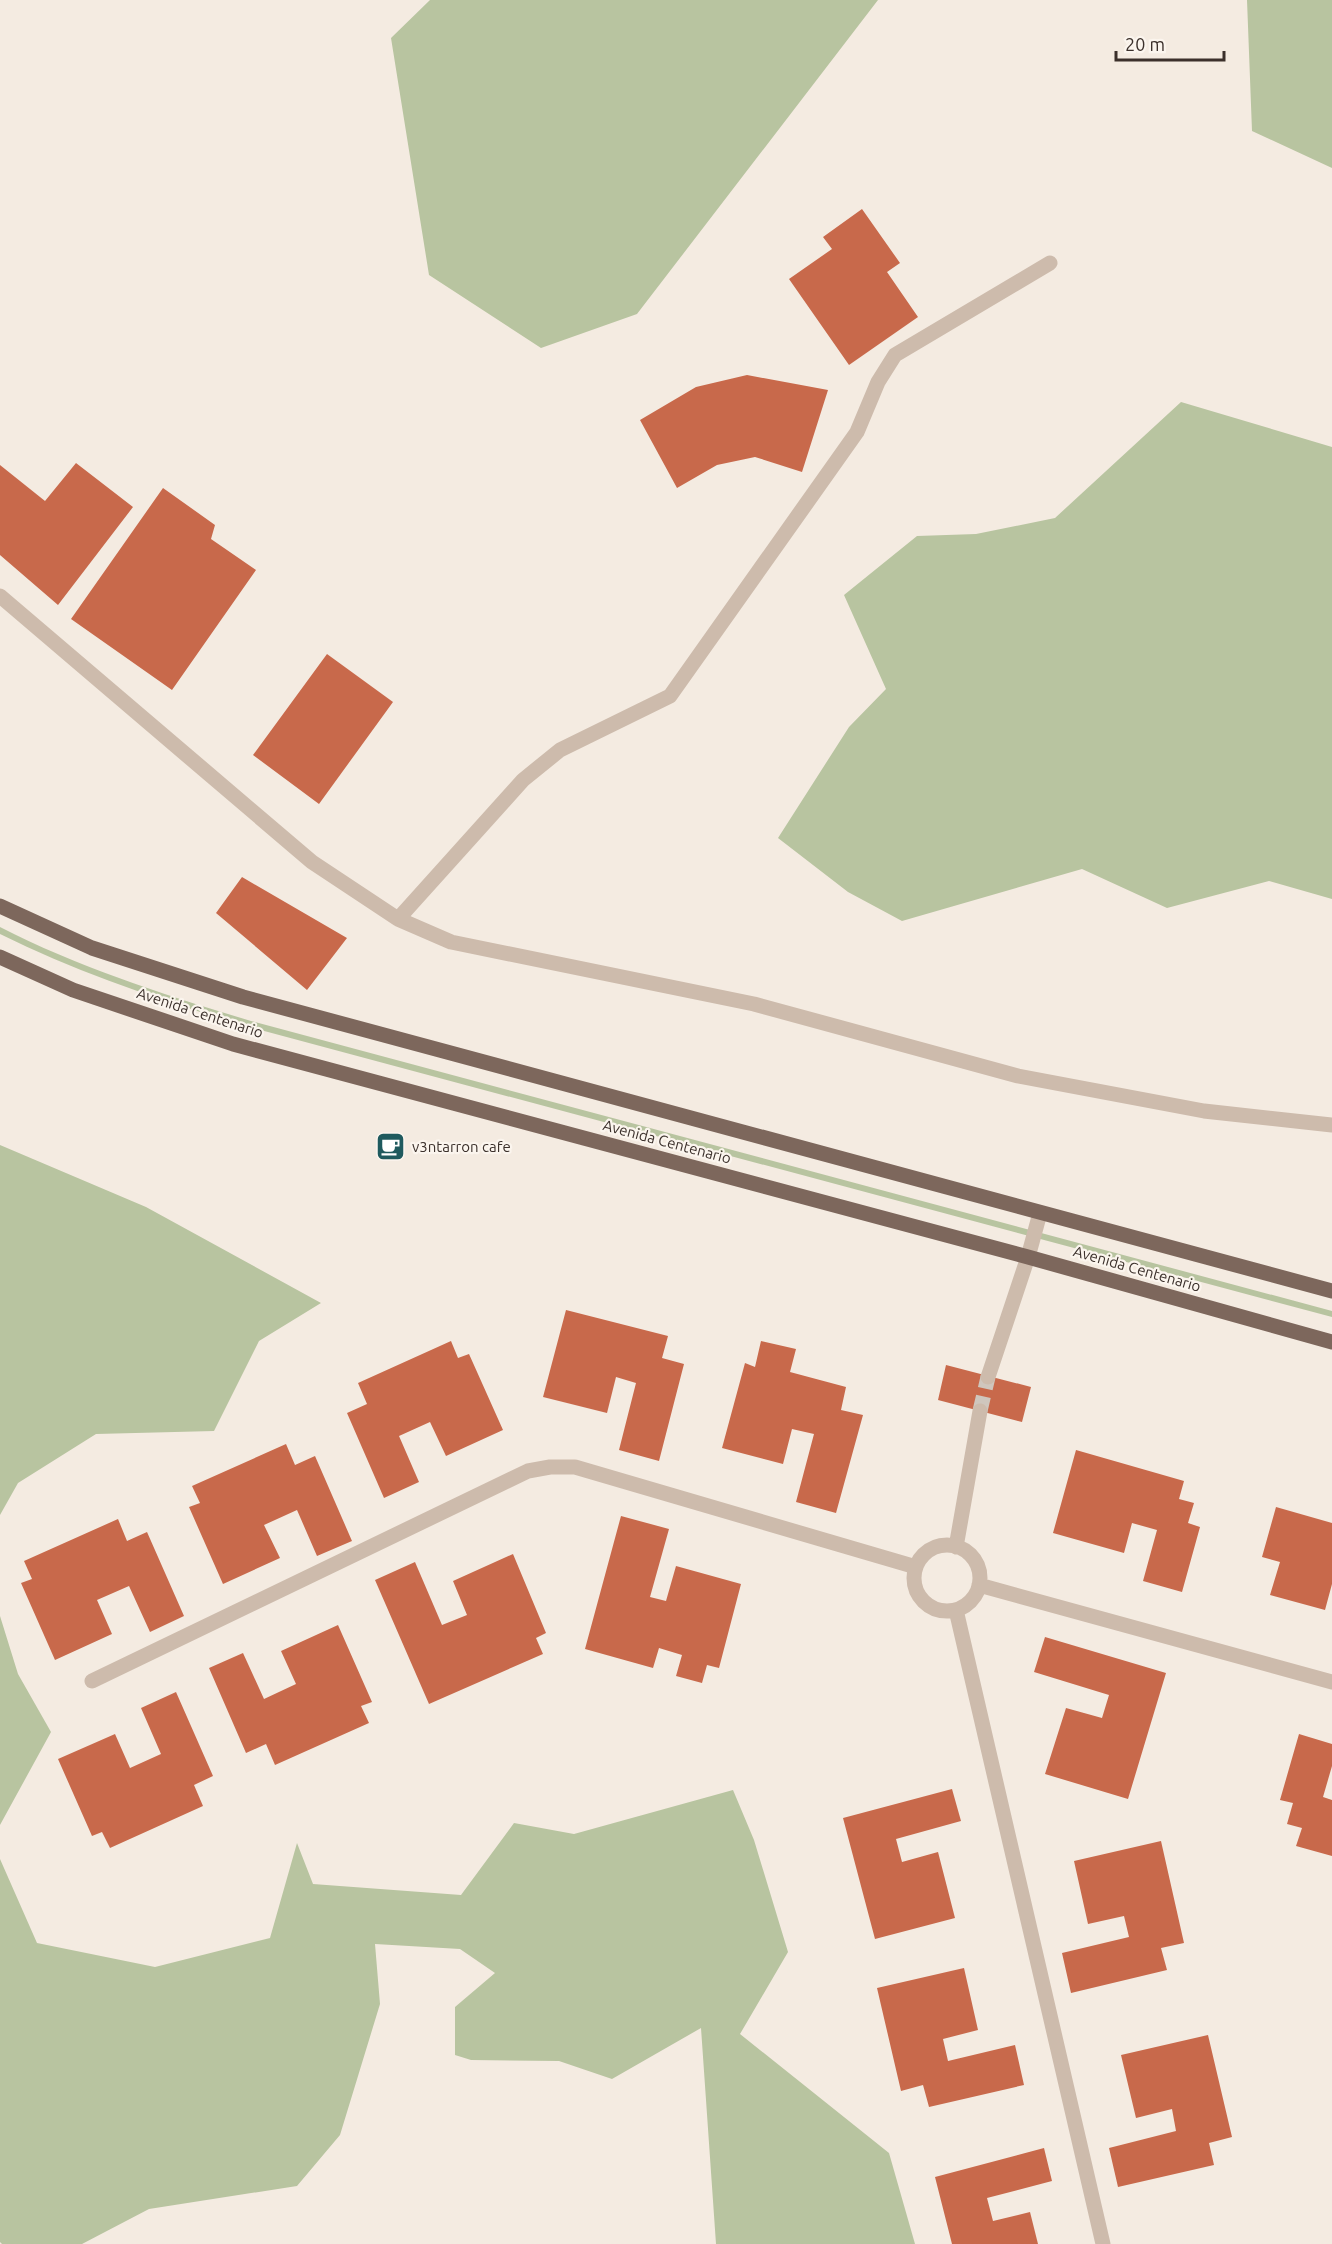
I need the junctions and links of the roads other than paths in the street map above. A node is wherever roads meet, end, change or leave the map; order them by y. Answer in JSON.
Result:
{"nodes":[{"id":1,"x":1050,"y":263,"type":"dead end"},
{"id":2,"x":0,"y":596,"type":"edge"},
{"id":3,"x":0,"y":906,"type":"edge"},
{"id":4,"x":398,"y":919,"type":"junction"},
{"id":5,"x":0,"y":957,"type":"edge"},
{"id":6,"x":1332,"y":1125,"type":"edge"},
{"id":7,"x":1040,"y":1213,"type":"junction"},
{"id":8,"x":1028,"y":1257,"type":"junction"},
{"id":9,"x":1332,"y":1292,"type":"edge"},
{"id":10,"x":1332,"y":1342,"type":"edge"},
{"id":11,"x":988,"y":1377,"type":"tunnel mouth"},
{"id":12,"x":980,"y":1411,"type":"tunnel mouth"},
{"id":13,"x":956,"y":1547,"type":"junction"},
{"id":14,"x":916,"y":1567,"type":"junction"},
{"id":15,"x":979,"y":1585,"type":"junction"},
{"id":16,"x":956,"y":1610,"type":"junction"},
{"id":17,"x":92,"y":1681,"type":"dead end"},
{"id":18,"x":1332,"y":1682,"type":"edge"},
{"id":19,"x":1103,"y":2244,"type":"edge"}],
"edges":[{"from":1,"to":4,"type":"street"},
{"from":2,"to":4,"type":"street"},
{"from":3,"to":7,"type":"main road"},
{"from":4,"to":6,"type":"street"},
{"from":5,"to":8,"type":"main road","name":"Avenida Centenario"},
{"from":7,"to":8,"type":"street"},
{"from":7,"to":9,"type":"main road"},
{"from":8,"to":10,"type":"main road","name":"Avenida Centenario"},
{"from":8,"to":11,"type":"street"},
{"from":12,"to":13,"type":"street"},
{"from":13,"to":14,"type":"street"},
{"from":13,"to":15,"type":"street"},
{"from":14,"to":16,"type":"street"},
{"from":14,"to":17,"type":"street"},
{"from":15,"to":16,"type":"street"},
{"from":15,"to":18,"type":"street"},
{"from":16,"to":19,"type":"street"}]}
